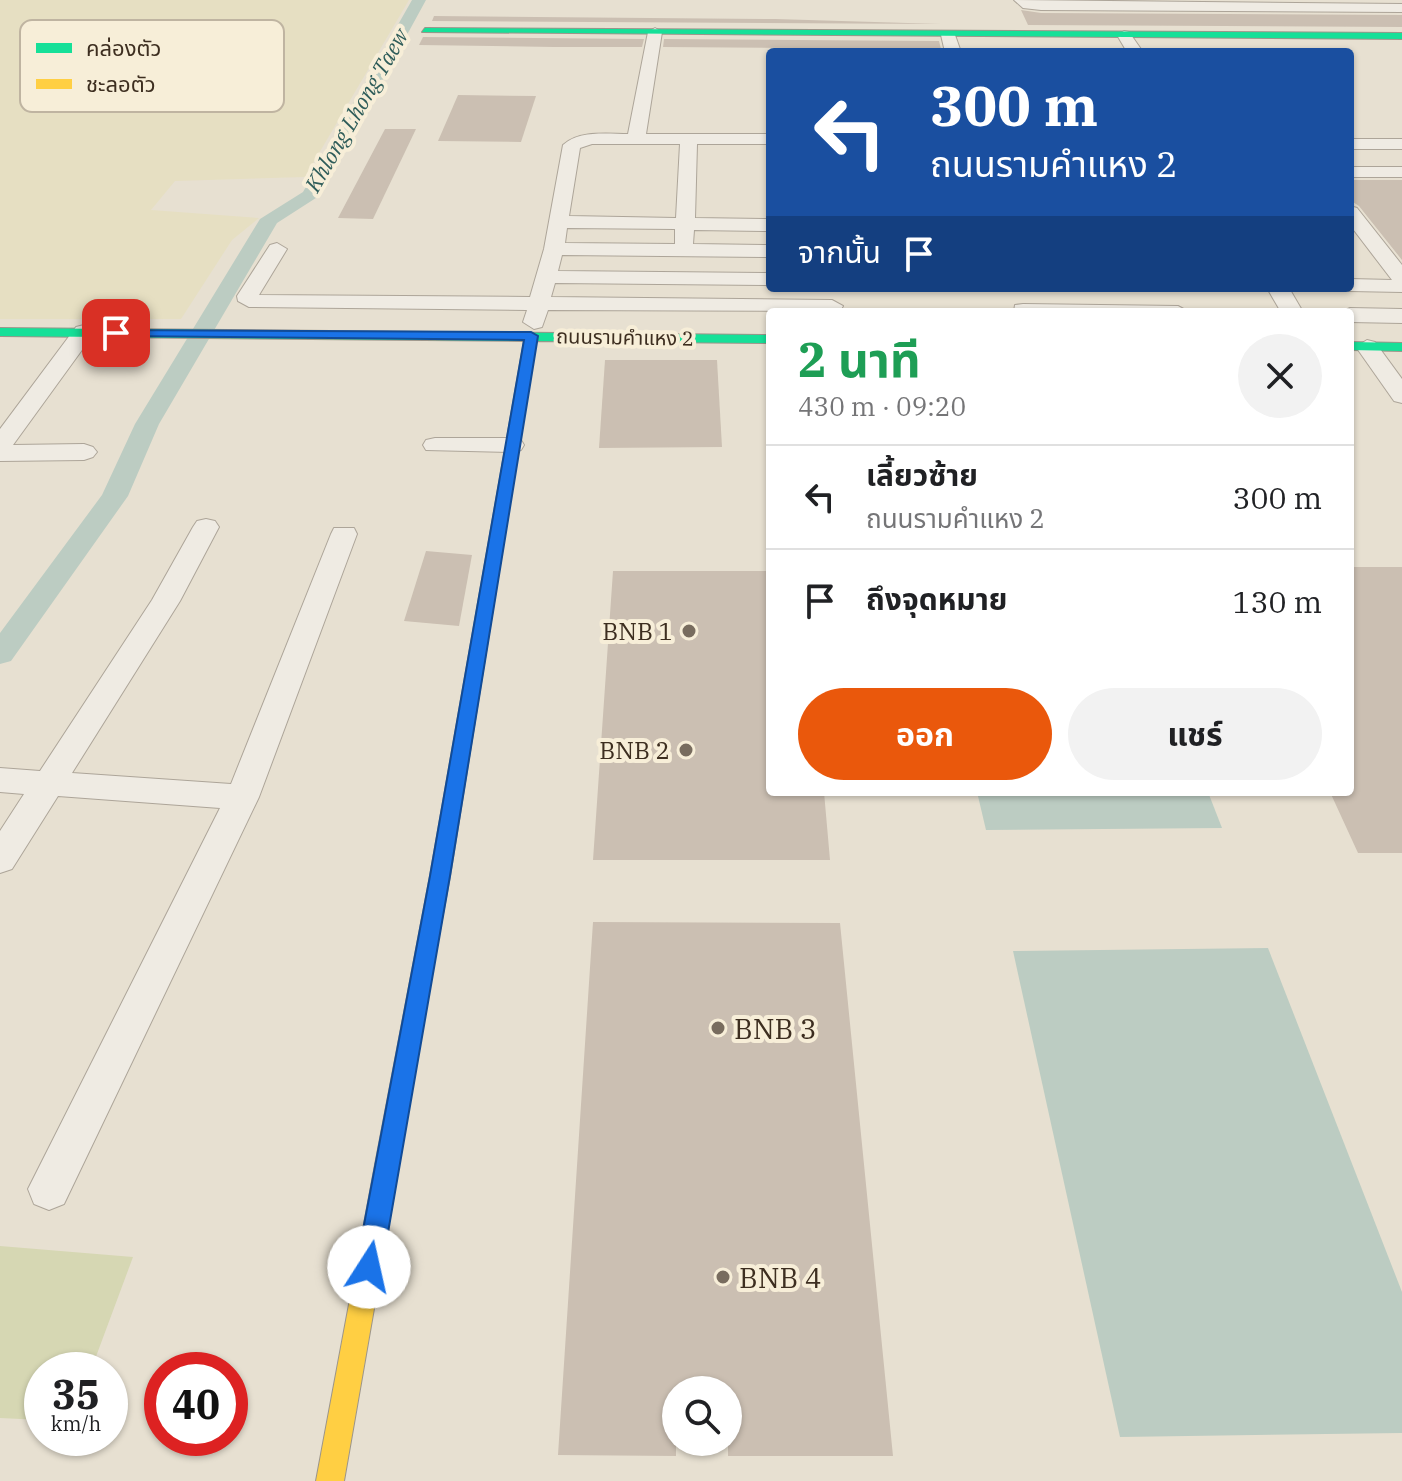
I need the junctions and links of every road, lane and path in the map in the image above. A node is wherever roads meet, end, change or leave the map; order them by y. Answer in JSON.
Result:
{"nodes":[{"id":1,"x":1021,"y":0,"type":"edge"},
{"id":2,"x":1402,"y":8,"type":"edge"},
{"id":3,"x":425,"y":30,"type":"dead end"},
{"id":4,"x":655,"y":32,"type":"junction"},
{"id":5,"x":1124,"y":35,"type":"junction"},
{"id":6,"x":1402,"y":36,"type":"edge"},
{"id":7,"x":951,"y":43,"type":"edge"},
{"id":8,"x":1132,"y":48,"type":"edge"},
{"id":9,"x":689,"y":138,"type":"junction"},
{"id":10,"x":636,"y":139,"type":"junction"},
{"id":11,"x":766,"y":139,"type":"edge"},
{"id":12,"x":1354,"y":144,"type":"edge"},
{"id":13,"x":1402,"y":144,"type":"edge"},
{"id":14,"x":1354,"y":172,"type":"edge"},
{"id":15,"x":1402,"y":172,"type":"edge"},
{"id":16,"x":1354,"y":217,"type":"edge"},
{"id":17,"x":558,"y":222,"type":"junction"},
{"id":18,"x":684,"y":224,"type":"junction"},
{"id":19,"x":766,"y":225,"type":"edge"},
{"id":20,"x":277,"y":249,"type":"dead end"},
{"id":21,"x":554,"y":249,"type":"junction"},
{"id":22,"x":685,"y":251,"type":"junction"},
{"id":23,"x":766,"y":251,"type":"edge"},
{"id":24,"x":547,"y":277,"type":"junction"},
{"id":25,"x":682,"y":277,"type":"junction"},
{"id":26,"x":766,"y":279,"type":"edge"},
{"id":27,"x":1402,"y":279,"type":"edge"},
{"id":28,"x":1354,"y":285,"type":"edge"},
{"id":29,"x":1402,"y":286,"type":"edge"},
{"id":30,"x":832,"y":302,"type":"edge"},
{"id":31,"x":537,"y":305,"type":"junction"},
{"id":32,"x":683,"y":306,"type":"junction"},
{"id":33,"x":1354,"y":315,"type":"edge"},
{"id":34,"x":1402,"y":316,"type":"edge"},
{"id":35,"x":0,"y":332,"type":"edge"},
{"id":36,"x":84,"y":332,"type":"junction"},
{"id":37,"x":531,"y":336,"type":"junction"},
{"id":38,"x":678,"y":338,"type":"junction"},
{"id":39,"x":766,"y":339,"type":"edge"},
{"id":40,"x":1358,"y":346,"type":"edge"},
{"id":41,"x":1402,"y":347,"type":"edge"},
{"id":42,"x":1402,"y":396,"type":"edge"},
{"id":43,"x":435,"y":445,"type":"dead end"},
{"id":44,"x":512,"y":445,"type":"junction"},
{"id":45,"x":0,"y":446,"type":"edge"},
{"id":46,"x":84,"y":452,"type":"dead end"},
{"id":47,"x":0,"y":453,"type":"edge"},
{"id":48,"x":206,"y":527,"type":"dead end"},
{"id":49,"x":344,"y":534,"type":"dead end"},
{"id":50,"x":0,"y":780,"type":"edge"},
{"id":51,"x":48,"y":784,"type":"junction"},
{"id":52,"x":242,"y":797,"type":"junction"},
{"id":53,"x":0,"y":859,"type":"edge"},
{"id":54,"x":49,"y":1189,"type":"dead end"},
{"id":55,"x":330,"y":1481,"type":"edge"}],
"edges":[{"from":1,"to":2,"type":"street"},
{"from":3,"to":4,"type":"street"},
{"from":4,"to":7,"type":"street"},
{"from":4,"to":10,"type":"street"},
{"from":5,"to":6,"type":"street"},
{"from":5,"to":7,"type":"street"},
{"from":5,"to":8,"type":"street"},
{"from":9,"to":10,"type":"street"},
{"from":9,"to":11,"type":"street"},
{"from":9,"to":18,"type":"street"},
{"from":10,"to":17,"type":"street"},
{"from":12,"to":13,"type":"street"},
{"from":14,"to":15,"type":"street"},
{"from":16,"to":27,"type":"street"},
{"from":17,"to":18,"type":"street"},
{"from":17,"to":21,"type":"street"},
{"from":18,"to":19,"type":"street"},
{"from":18,"to":22,"type":"street"},
{"from":20,"to":31,"type":"street"},
{"from":21,"to":22,"type":"street"},
{"from":21,"to":24,"type":"street"},
{"from":22,"to":23,"type":"street"},
{"from":22,"to":25,"type":"street"},
{"from":24,"to":25,"type":"street"},
{"from":24,"to":31,"type":"street"},
{"from":25,"to":26,"type":"street"},
{"from":25,"to":32,"type":"street"},
{"from":28,"to":29,"type":"street"},
{"from":30,"to":32,"type":"street"},
{"from":31,"to":32,"type":"street"},
{"from":31,"to":37,"type":"street"},
{"from":32,"to":38,"type":"street"},
{"from":33,"to":34,"type":"street"},
{"from":35,"to":36,"type":"street","name":"ถนนรามคำแหง 2"},
{"from":36,"to":37,"type":"street","name":"ถนนรามคำแหง 2"},
{"from":36,"to":45,"type":"street"},
{"from":37,"to":38,"type":"street","name":"ถนนรามคำแหง 2"},
{"from":37,"to":44,"type":"street"},
{"from":38,"to":39,"type":"street","name":"ถนนรามคำแหง 2"},
{"from":40,"to":41,"type":"street"},
{"from":40,"to":42,"type":"street"},
{"from":43,"to":44,"type":"street"},
{"from":44,"to":55,"type":"street"},
{"from":46,"to":47,"type":"street"},
{"from":48,"to":51,"type":"street"},
{"from":49,"to":52,"type":"street"},
{"from":50,"to":51,"type":"street"},
{"from":51,"to":52,"type":"street"},
{"from":51,"to":53,"type":"street"},
{"from":52,"to":54,"type":"street"}]}
